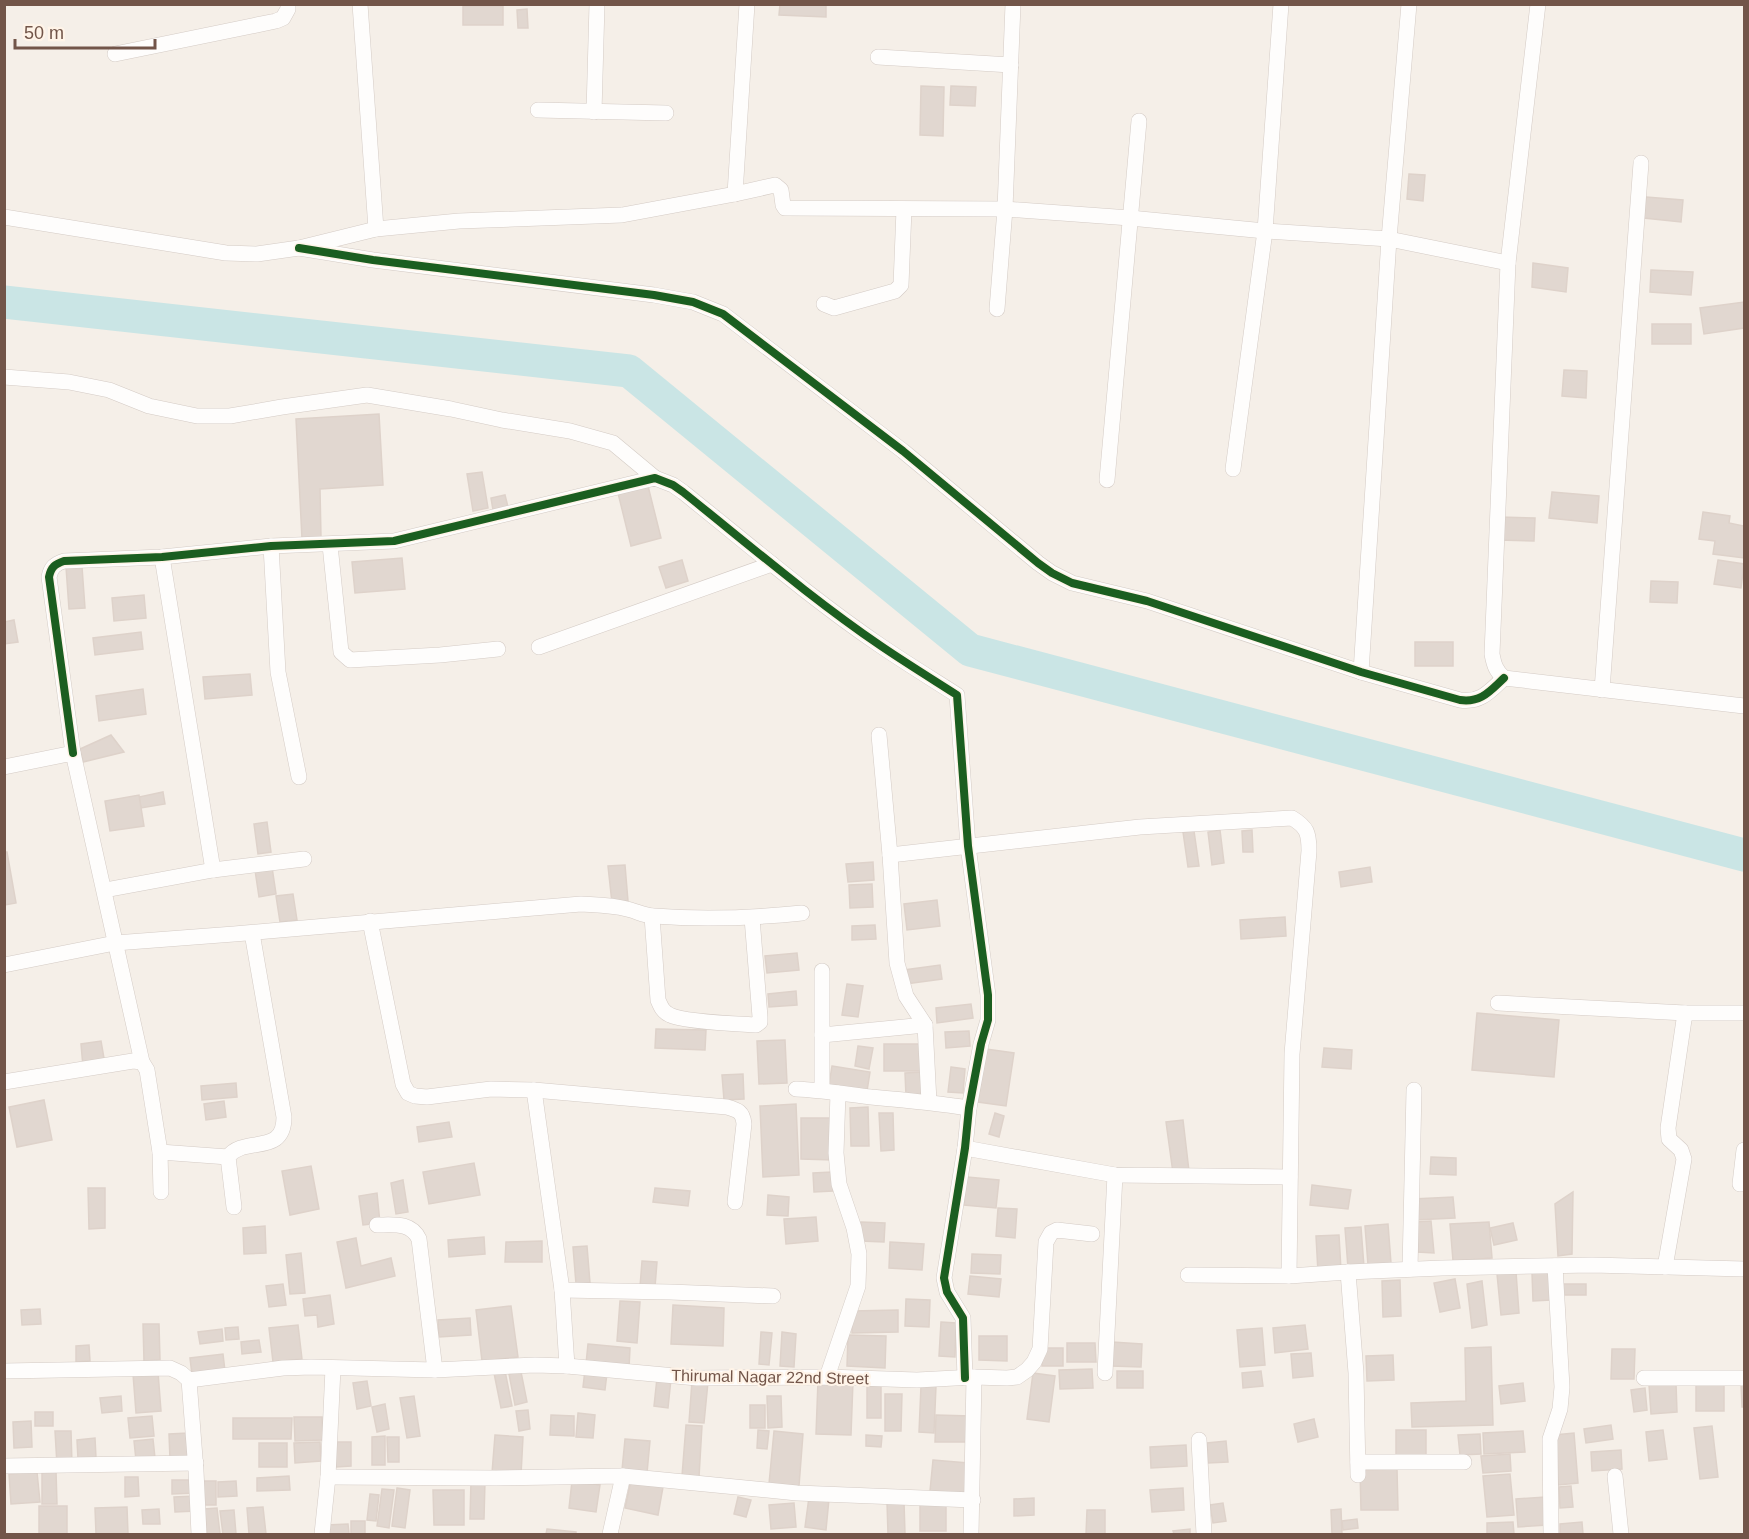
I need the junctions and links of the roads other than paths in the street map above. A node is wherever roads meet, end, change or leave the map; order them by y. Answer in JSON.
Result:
{"nodes":[{"id":1,"x":288,"y":4,"type":"edge"},
{"id":2,"x":360,"y":4,"type":"edge"},
{"id":3,"x":597,"y":4,"type":"edge"},
{"id":4,"x":747,"y":4,"type":"edge"},
{"id":5,"x":1013,"y":4,"type":"edge"},
{"id":6,"x":1281,"y":4,"type":"edge"},
{"id":7,"x":1409,"y":4,"type":"edge"},
{"id":8,"x":1538,"y":4,"type":"edge"},
{"id":9,"x":115,"y":54,"type":"dead end"},
{"id":10,"x":878,"y":57,"type":"dead end"},
{"id":11,"x":1011,"y":65,"type":"junction"},
{"id":12,"x":538,"y":110,"type":"dead end"},
{"id":13,"x":594,"y":112,"type":"junction"},
{"id":14,"x":666,"y":113,"type":"dead end"},
{"id":15,"x":1139,"y":121,"type":"dead end"},
{"id":16,"x":1641,"y":163,"type":"dead end"},
{"id":17,"x":735,"y":194,"type":"junction"},
{"id":18,"x":904,"y":208,"type":"junction"},
{"id":19,"x":1005,"y":209,"type":"junction"},
{"id":20,"x":4,"y":217,"type":"edge"},
{"id":21,"x":1130,"y":218,"type":"junction"},
{"id":22,"x":376,"y":229,"type":"junction"},
{"id":23,"x":1265,"y":231,"type":"junction"},
{"id":24,"x":1389,"y":239,"type":"junction"},
{"id":25,"x":299,"y":248,"type":"junction"},
{"id":26,"x":1508,"y":263,"type":"junction"},
{"id":27,"x":824,"y":304,"type":"dead end"},
{"id":28,"x":997,"y":309,"type":"dead end"},
{"id":29,"x":4,"y":377,"type":"edge"},
{"id":30,"x":1233,"y":469,"type":"dead end"},
{"id":31,"x":655,"y":478,"type":"junction"},
{"id":32,"x":1107,"y":480,"type":"dead end"},
{"id":33,"x":330,"y":545,"type":"junction"},
{"id":34,"x":271,"y":546,"type":"junction"},
{"id":35,"x":162,"y":557,"type":"junction"},
{"id":36,"x":772,"y":564,"type":"junction"},
{"id":37,"x":539,"y":647,"type":"dead end"},
{"id":38,"x":498,"y":649,"type":"dead end"},
{"id":39,"x":1361,"y":672,"type":"junction"},
{"id":40,"x":1504,"y":678,"type":"junction"},
{"id":41,"x":1602,"y":690,"type":"junction"},
{"id":42,"x":1744,"y":706,"type":"edge"},
{"id":43,"x":879,"y":735,"type":"dead end"},
{"id":44,"x":73,"y":753,"type":"junction"},
{"id":45,"x":4,"y":767,"type":"edge"},
{"id":46,"x":299,"y":777,"type":"dead end"},
{"id":47,"x":968,"y":846,"type":"junction"},
{"id":48,"x":890,"y":855,"type":"junction"},
{"id":49,"x":304,"y":859,"type":"dead end"},
{"id":50,"x":213,"y":870,"type":"junction"},
{"id":51,"x":105,"y":890,"type":"junction"},
{"id":52,"x":802,"y":913,"type":"dead end"},
{"id":53,"x":652,"y":916,"type":"junction"},
{"id":54,"x":752,"y":918,"type":"junction"},
{"id":55,"x":370,"y":921,"type":"junction"},
{"id":56,"x":252,"y":933,"type":"junction"},
{"id":57,"x":115,"y":943,"type":"junction"},
{"id":58,"x":4,"y":965,"type":"edge"},
{"id":59,"x":822,"y":971,"type":"dead end"},
{"id":60,"x":1498,"y":1004,"type":"dead end"},
{"id":61,"x":1685,"y":1013,"type":"junction"},
{"id":62,"x":1744,"y":1013,"type":"edge"},
{"id":63,"x":924,"y":1025,"type":"junction"},
{"id":64,"x":822,"y":1035,"type":"junction"},
{"id":65,"x":142,"y":1062,"type":"junction"},
{"id":66,"x":4,"y":1082,"type":"edge"},
{"id":67,"x":796,"y":1089,"type":"dead end"},
{"id":68,"x":534,"y":1090,"type":"junction"},
{"id":69,"x":822,"y":1090,"type":"junction"},
{"id":70,"x":1414,"y":1090,"type":"dead end"},
{"id":71,"x":838,"y":1093,"type":"junction"},
{"id":72,"x":928,"y":1102,"type":"junction"},
{"id":73,"x":969,"y":1108,"type":"junction"},
{"id":74,"x":964,"y":1148,"type":"junction"},
{"id":75,"x":1744,"y":1150,"type":"edge"},
{"id":76,"x":160,"y":1152,"type":"junction"},
{"id":77,"x":228,"y":1157,"type":"junction"},
{"id":78,"x":1115,"y":1175,"type":"junction"},
{"id":79,"x":1290,"y":1177,"type":"junction"},
{"id":80,"x":1740,"y":1184,"type":"dead end"},
{"id":81,"x":161,"y":1192,"type":"dead end"},
{"id":82,"x":735,"y":1202,"type":"dead end"},
{"id":83,"x":234,"y":1207,"type":"dead end"},
{"id":84,"x":377,"y":1225,"type":"dead end"},
{"id":85,"x":1092,"y":1234,"type":"dead end"},
{"id":86,"x":1555,"y":1266,"type":"junction"},
{"id":87,"x":1665,"y":1267,"type":"junction"},
{"id":88,"x":1410,"y":1269,"type":"junction"},
{"id":89,"x":1744,"y":1269,"type":"edge"},
{"id":90,"x":1348,"y":1272,"type":"junction"},
{"id":91,"x":1188,"y":1275,"type":"dead end"},
{"id":92,"x":1289,"y":1276,"type":"junction"},
{"id":93,"x":562,"y":1290,"type":"junction"},
{"id":94,"x":773,"y":1296,"type":"dead end"},
{"id":95,"x":567,"y":1366,"type":"junction"},
{"id":96,"x":333,"y":1368,"type":"junction"},
{"id":97,"x":435,"y":1370,"type":"junction"},
{"id":98,"x":4,"y":1371,"type":"edge"},
{"id":99,"x":1105,"y":1373,"type":"dead end"},
{"id":100,"x":827,"y":1377,"type":"junction"},
{"id":101,"x":969,"y":1378,"type":"junction"},
{"id":102,"x":1644,"y":1378,"type":"dead end"},
{"id":103,"x":1744,"y":1378,"type":"edge"},
{"id":104,"x":189,"y":1380,"type":"junction"},
{"id":105,"x":1199,"y":1440,"type":"dead end"},
{"id":106,"x":196,"y":1462,"type":"junction"},
{"id":107,"x":1464,"y":1462,"type":"dead end"},
{"id":108,"x":4,"y":1466,"type":"edge"},
{"id":109,"x":623,"y":1476,"type":"junction"},
{"id":110,"x":1615,"y":1476,"type":"dead end"},
{"id":111,"x":328,"y":1477,"type":"junction"},
{"id":112,"x":973,"y":1500,"type":"junction"},
{"id":113,"x":199,"y":1534,"type":"edge"},
{"id":114,"x":322,"y":1534,"type":"edge"},
{"id":115,"x":609,"y":1534,"type":"edge"},
{"id":116,"x":971,"y":1534,"type":"edge"},
{"id":117,"x":1204,"y":1534,"type":"edge"},
{"id":118,"x":1551,"y":1534,"type":"edge"},
{"id":119,"x":1621,"y":1534,"type":"edge"}],
"edges":[{"from":1,"to":9,"type":"street"},
{"from":2,"to":22,"type":"street"},
{"from":3,"to":13,"type":"street"},
{"from":4,"to":17,"type":"street"},
{"from":5,"to":11,"type":"street"},
{"from":6,"to":23,"type":"street"},
{"from":7,"to":24,"type":"street"},
{"from":8,"to":26,"type":"street"},
{"from":10,"to":11,"type":"street"},
{"from":11,"to":19,"type":"street"},
{"from":12,"to":13,"type":"street"},
{"from":13,"to":14,"type":"street"},
{"from":15,"to":21,"type":"street"},
{"from":16,"to":41,"type":"street"},
{"from":17,"to":18,"type":"street"},
{"from":17,"to":22,"type":"street"},
{"from":18,"to":19,"type":"street"},
{"from":18,"to":27,"type":"street"},
{"from":19,"to":21,"type":"street"},
{"from":19,"to":28,"type":"street"},
{"from":20,"to":25,"type":"street"},
{"from":21,"to":23,"type":"street"},
{"from":21,"to":32,"type":"street"},
{"from":22,"to":25,"type":"street"},
{"from":23,"to":24,"type":"street"},
{"from":23,"to":30,"type":"street"},
{"from":24,"to":26,"type":"street"},
{"from":24,"to":39,"type":"street"},
{"from":25,"to":39,"type":"street"},
{"from":26,"to":40,"type":"street"},
{"from":29,"to":31,"type":"street"},
{"from":31,"to":33,"type":"street"},
{"from":31,"to":36,"type":"street"},
{"from":33,"to":34,"type":"street"},
{"from":33,"to":38,"type":"street"},
{"from":34,"to":35,"type":"street"},
{"from":34,"to":46,"type":"street"},
{"from":35,"to":44,"type":"street"},
{"from":35,"to":50,"type":"street"},
{"from":36,"to":37,"type":"street"},
{"from":36,"to":47,"type":"street"},
{"from":39,"to":40,"type":"street"},
{"from":40,"to":41,"type":"street"},
{"from":41,"to":42,"type":"street"},
{"from":43,"to":48,"type":"street"},
{"from":44,"to":45,"type":"street"},
{"from":44,"to":51,"type":"street"},
{"from":47,"to":48,"type":"street"},
{"from":47,"to":73,"type":"street"},
{"from":47,"to":79,"type":"street"},
{"from":48,"to":63,"type":"street"},
{"from":49,"to":50,"type":"street"},
{"from":50,"to":51,"type":"street"},
{"from":51,"to":57,"type":"street"},
{"from":52,"to":54,"type":"street"},
{"from":53,"to":54,"type":"street"},
{"from":53,"to":54,"type":"street"},
{"from":53,"to":55,"type":"street"},
{"from":55,"to":56,"type":"street"},
{"from":55,"to":68,"type":"street"},
{"from":56,"to":57,"type":"street"},
{"from":56,"to":77,"type":"street"},
{"from":57,"to":58,"type":"street"},
{"from":57,"to":65,"type":"street"},
{"from":59,"to":64,"type":"street"},
{"from":60,"to":61,"type":"street"},
{"from":61,"to":62,"type":"street"},
{"from":61,"to":87,"type":"street"},
{"from":63,"to":64,"type":"street"},
{"from":63,"to":72,"type":"street"},
{"from":64,"to":69,"type":"street"},
{"from":65,"to":66,"type":"street"},
{"from":65,"to":76,"type":"street"},
{"from":67,"to":69,"type":"street"},
{"from":68,"to":82,"type":"street"},
{"from":68,"to":93,"type":"street"},
{"from":69,"to":71,"type":"street"},
{"from":70,"to":88,"type":"street"},
{"from":71,"to":72,"type":"street"},
{"from":71,"to":100,"type":"street"},
{"from":72,"to":73,"type":"street"},
{"from":73,"to":74,"type":"street"},
{"from":74,"to":78,"type":"street"},
{"from":74,"to":101,"type":"street"},
{"from":75,"to":80,"type":"street"},
{"from":76,"to":77,"type":"street"},
{"from":76,"to":81,"type":"street"},
{"from":77,"to":83,"type":"street"},
{"from":78,"to":79,"type":"street"},
{"from":78,"to":99,"type":"street"},
{"from":79,"to":92,"type":"street"},
{"from":84,"to":97,"type":"street"},
{"from":85,"to":101,"type":"street","name":"Thirumal Nagar 22nd Street"},
{"from":86,"to":87,"type":"street"},
{"from":86,"to":88,"type":"street"},
{"from":86,"to":118,"type":"street"},
{"from":87,"to":89,"type":"street"},
{"from":88,"to":90,"type":"street"},
{"from":90,"to":92,"type":"street"},
{"from":90,"to":107,"type":"street"},
{"from":91,"to":92,"type":"street"},
{"from":93,"to":94,"type":"street"},
{"from":93,"to":95,"type":"street"},
{"from":95,"to":97,"type":"street","name":"Thirumal Nagar 22nd Street"},
{"from":95,"to":100,"type":"street","name":"Thirumal Nagar 22nd Street"},
{"from":96,"to":97,"type":"street","name":"Thirumal Nagar 22nd Street"},
{"from":96,"to":104,"type":"street","name":"Thirumal Nagar 22nd Street"},
{"from":96,"to":111,"type":"street"},
{"from":98,"to":104,"type":"street"},
{"from":100,"to":101,"type":"street","name":"Thirumal Nagar 22nd Street"},
{"from":101,"to":112,"type":"street"},
{"from":102,"to":103,"type":"street"},
{"from":104,"to":106,"type":"street"},
{"from":105,"to":117,"type":"street"},
{"from":106,"to":108,"type":"street"},
{"from":106,"to":113,"type":"street"},
{"from":109,"to":111,"type":"street"},
{"from":109,"to":112,"type":"street"},
{"from":109,"to":115,"type":"street"},
{"from":110,"to":119,"type":"street"},
{"from":111,"to":114,"type":"street"},
{"from":112,"to":116,"type":"street"}]}
